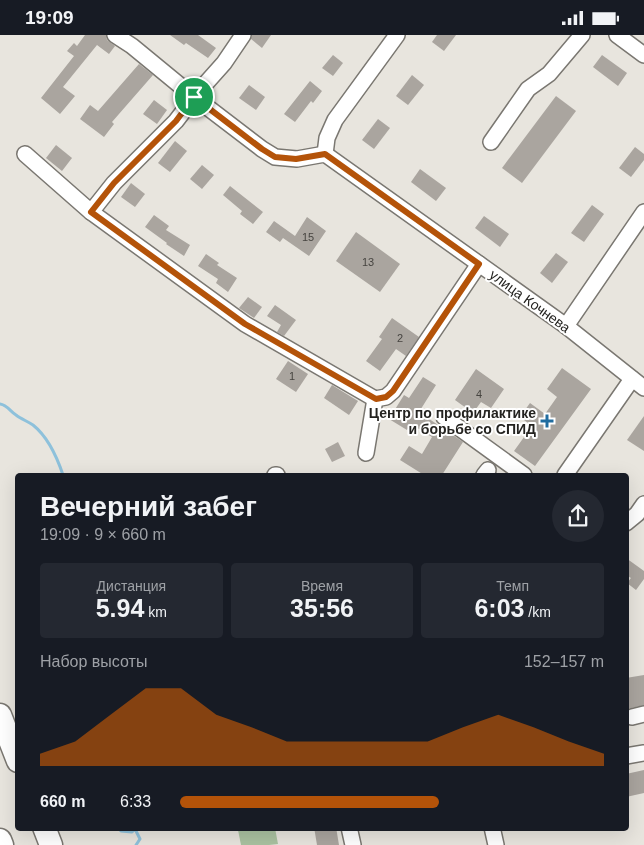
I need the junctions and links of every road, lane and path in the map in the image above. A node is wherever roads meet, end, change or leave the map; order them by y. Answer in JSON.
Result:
{"nodes":[{"id":1,"x":115,"y":35,"type":"edge"},
{"id":2,"x":243,"y":35,"type":"edge"},
{"id":3,"x":397,"y":35,"type":"edge"},
{"id":4,"x":582,"y":35,"type":"edge"},
{"id":5,"x":617,"y":35,"type":"edge"},
{"id":6,"x":644,"y":55,"type":"edge"},
{"id":7,"x":194,"y":97,"type":"junction"},
{"id":8,"x":491,"y":142,"type":"dead end"},
{"id":9,"x":25,"y":154,"type":"dead end"},
{"id":10,"x":325,"y":154,"type":"junction"},
{"id":11,"x":91,"y":212,"type":"junction"},
{"id":12,"x":644,"y":212,"type":"edge"},
{"id":13,"x":479,"y":264,"type":"junction"},
{"id":14,"x":566,"y":326,"type":"junction"},
{"id":15,"x":638,"y":384,"type":"edge"},
{"id":16,"x":376,"y":399,"type":"junction"},
{"id":17,"x":444,"y":417,"type":"dead end"},
{"id":18,"x":366,"y":453,"type":"dead end"},
{"id":19,"x":521,"y":473,"type":"edge"},
{"id":20,"x":567,"y":473,"type":"edge"},
{"id":21,"x":644,"y":504,"type":"edge"},
{"id":22,"x":629,"y":521,"type":"edge"},
{"id":23,"x":0,"y":715,"type":"edge"},
{"id":24,"x":15,"y":753,"type":"edge"},
{"id":25,"x":644,"y":753,"type":"edge"},
{"id":26,"x":629,"y":755,"type":"edge"},
{"id":27,"x":46,"y":831,"type":"edge"},
{"id":28,"x":350,"y":831,"type":"edge"},
{"id":29,"x":493,"y":831,"type":"edge"},
{"id":30,"x":0,"y":840,"type":"edge"},
{"id":31,"x":2,"y":845,"type":"edge"},
{"id":32,"x":51,"y":845,"type":"edge"},
{"id":33,"x":353,"y":845,"type":"edge"},
{"id":34,"x":496,"y":845,"type":"edge"}],
"edges":[{"from":1,"to":7,"type":"street"},
{"from":2,"to":7,"type":"street"},
{"from":3,"to":10,"type":"street"},
{"from":4,"to":8,"type":"street"},
{"from":5,"to":6,"type":"street"},
{"from":7,"to":10,"type":"street"},
{"from":7,"to":11,"type":"street"},
{"from":9,"to":11,"type":"street"},
{"from":10,"to":13,"type":"street","name":"улица Кочнева"},
{"from":11,"to":16,"type":"street"},
{"from":12,"to":14,"type":"street"},
{"from":13,"to":14,"type":"street","name":"улица Кочнева"},
{"from":13,"to":16,"type":"street"},
{"from":14,"to":15,"type":"street","name":"улица Кочнева"},
{"from":15,"to":20,"type":"street"},
{"from":16,"to":18,"type":"street"},
{"from":17,"to":19,"type":"street"},
{"from":21,"to":22,"type":"street"},
{"from":23,"to":24,"type":"highway"},
{"from":25,"to":26,"type":"street"},
{"from":27,"to":32,"type":"highway"},
{"from":28,"to":33,"type":"street"},
{"from":29,"to":34,"type":"street"},
{"from":30,"to":31,"type":"highway"}]}
